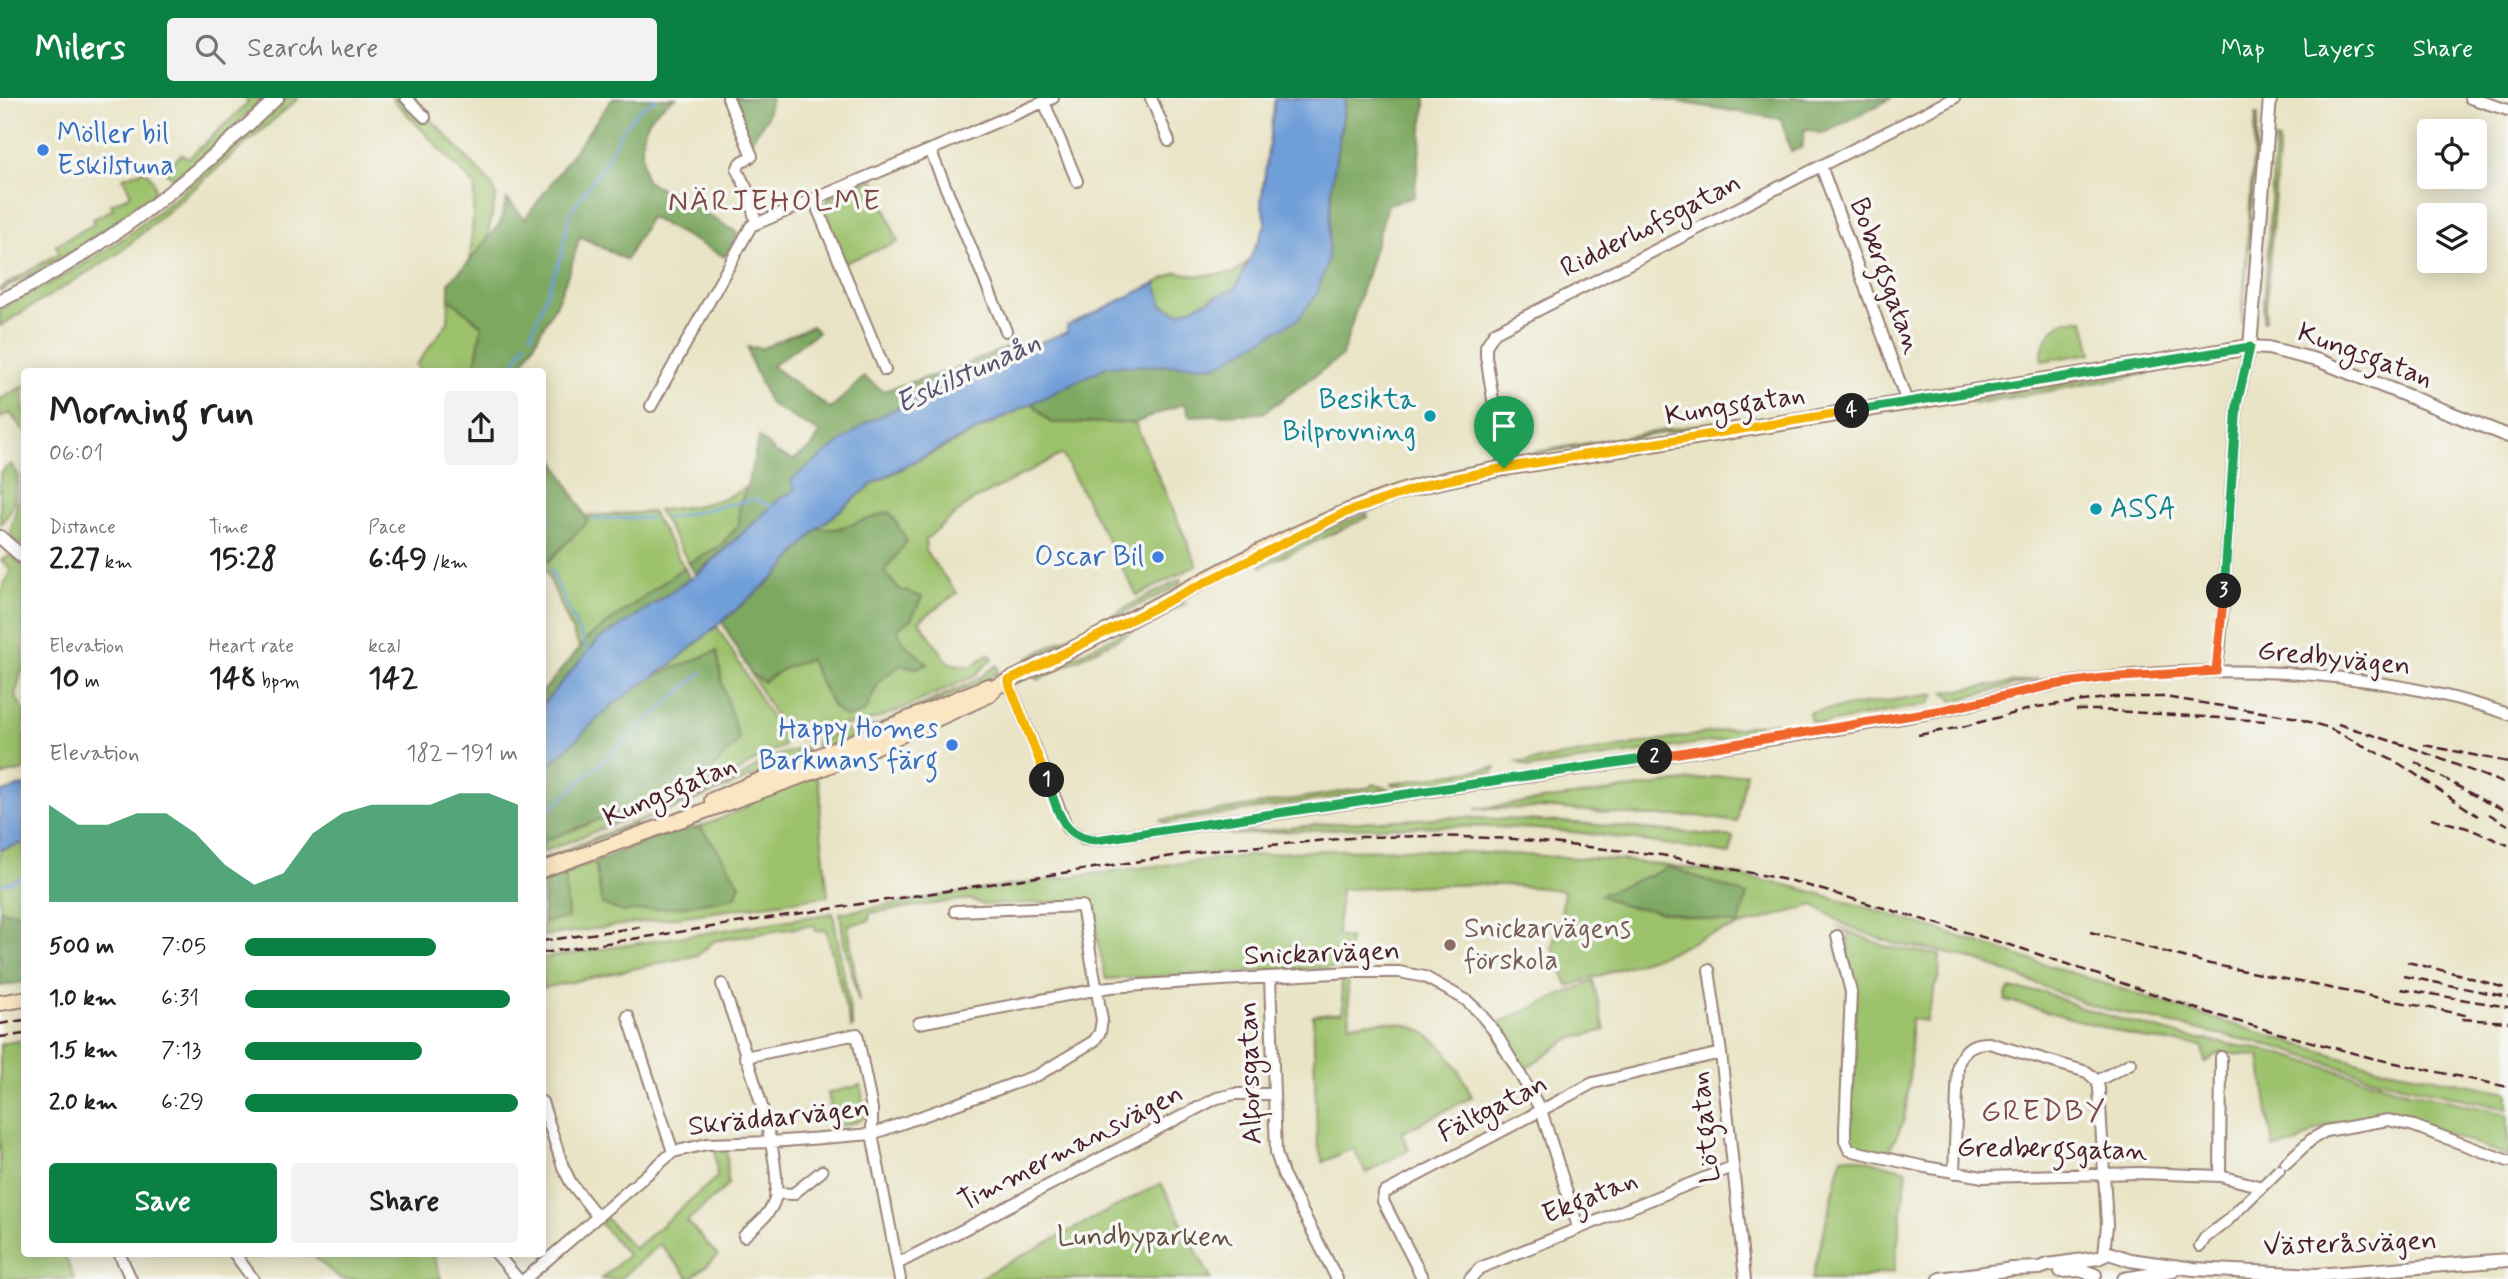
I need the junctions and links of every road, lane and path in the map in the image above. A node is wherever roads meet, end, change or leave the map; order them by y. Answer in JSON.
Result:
{"nodes":[{"id":1,"x":277,"y":98,"type":"edge"},
{"id":2,"x":406,"y":98,"type":"edge"},
{"id":3,"x":728,"y":98,"type":"edge"},
{"id":4,"x":1151,"y":98,"type":"edge"},
{"id":5,"x":1954,"y":98,"type":"edge"},
{"id":6,"x":2270,"y":98,"type":"edge"},
{"id":7,"x":2470,"y":98,"type":"edge"},
{"id":8,"x":1049,"y":100,"type":"edge"},
{"id":9,"x":2508,"y":110,"type":"edge"},
{"id":10,"x":425,"y":117,"type":"dead end"},
{"id":11,"x":1169,"y":141,"type":"dead end"},
{"id":12,"x":930,"y":150,"type":"junction"},
{"id":13,"x":1821,"y":166,"type":"junction"},
{"id":14,"x":1077,"y":181,"type":"dead end"},
{"id":15,"x":816,"y":198,"type":"junction"},
{"id":16,"x":756,"y":223,"type":"junction"},
{"id":17,"x":0,"y":301,"type":"edge"},
{"id":18,"x":1006,"y":331,"type":"dead end"},
{"id":19,"x":2250,"y":347,"type":"junction"},
{"id":20,"x":885,"y":370,"type":"dead end"},
{"id":21,"x":1907,"y":402,"type":"junction"},
{"id":22,"x":651,"y":406,"type":"dead end"},
{"id":23,"x":2508,"y":436,"type":"edge"},
{"id":24,"x":1504,"y":468,"type":"junction"},
{"id":25,"x":0,"y":537,"type":"edge"},
{"id":26,"x":21,"y":555,"type":"edge"},
{"id":27,"x":2216,"y":671,"type":"junction"},
{"id":28,"x":1003,"y":684,"type":"junction"},
{"id":29,"x":2508,"y":714,"type":"edge"},
{"id":30,"x":546,"y":868,"type":"edge"},
{"id":31,"x":955,"y":911,"type":"dead end"},
{"id":32,"x":1837,"y":936,"type":"dead end"},
{"id":33,"x":1709,"y":970,"type":"dead end"},
{"id":34,"x":1270,"y":977,"type":"junction"},
{"id":35,"x":722,"y":984,"type":"dead end"},
{"id":36,"x":1097,"y":989,"type":"junction"},
{"id":37,"x":21,"y":1000,"type":"edge"},
{"id":38,"x":0,"y":1003,"type":"edge"},
{"id":39,"x":628,"y":1016,"type":"dead end"},
{"id":40,"x":919,"y":1023,"type":"dead end"},
{"id":41,"x":1721,"y":1053,"type":"junction"},
{"id":42,"x":745,"y":1057,"type":"junction"},
{"id":43,"x":2221,"y":1057,"type":"dead end"},
{"id":44,"x":2131,"y":1063,"type":"dead end"},
{"id":45,"x":2097,"y":1081,"type":"junction"},
{"id":46,"x":1273,"y":1094,"type":"junction"},
{"id":47,"x":1541,"y":1110,"type":"junction"},
{"id":48,"x":546,"y":1114,"type":"edge"},
{"id":49,"x":872,"y":1134,"type":"junction"},
{"id":50,"x":771,"y":1142,"type":"junction"},
{"id":51,"x":673,"y":1152,"type":"junction"},
{"id":52,"x":2508,"y":1161,"type":"edge"},
{"id":53,"x":1732,"y":1167,"type":"junction"},
{"id":54,"x":822,"y":1171,"type":"dead end"},
{"id":55,"x":1954,"y":1173,"type":"junction"},
{"id":56,"x":2102,"y":1174,"type":"junction"},
{"id":57,"x":2220,"y":1176,"type":"junction"},
{"id":58,"x":2262,"y":1187,"type":"junction"},
{"id":59,"x":775,"y":1193,"type":"junction"},
{"id":60,"x":597,"y":1216,"type":"junction"},
{"id":61,"x":1578,"y":1227,"type":"junction"},
{"id":62,"x":744,"y":1236,"type":"dead end"},
{"id":63,"x":2200,"y":1246,"type":"dead end"},
{"id":64,"x":2109,"y":1256,"type":"junction"},
{"id":65,"x":121,"y":1257,"type":"edge"},
{"id":66,"x":237,"y":1257,"type":"edge"},
{"id":67,"x":499,"y":1257,"type":"edge"},
{"id":68,"x":2508,"y":1260,"type":"edge"},
{"id":69,"x":897,"y":1264,"type":"junction"},
{"id":70,"x":2040,"y":1268,"type":"junction"},
{"id":71,"x":2194,"y":1269,"type":"junction"},
{"id":72,"x":2097,"y":1278,"type":"edge"},
{"id":73,"x":131,"y":1279,"type":"edge"},
{"id":74,"x":253,"y":1279,"type":"edge"},
{"id":75,"x":518,"y":1279,"type":"edge"},
{"id":76,"x":525,"y":1279,"type":"edge"},
{"id":77,"x":900,"y":1279,"type":"edge"},
{"id":78,"x":1337,"y":1279,"type":"edge"},
{"id":79,"x":1423,"y":1279,"type":"edge"},
{"id":80,"x":1470,"y":1279,"type":"edge"},
{"id":81,"x":1745,"y":1279,"type":"edge"},
{"id":82,"x":1940,"y":1279,"type":"edge"},
{"id":83,"x":2122,"y":1279,"type":"edge"}],
"edges":[{"from":1,"to":17,"type":"street"},
{"from":2,"to":10,"type":"street"},
{"from":3,"to":16,"type":"street"},
{"from":4,"to":11,"type":"street"},
{"from":5,"to":13,"type":"street","name":"Ridderhofsgatan"},
{"from":6,"to":19,"type":"street"},
{"from":7,"to":9,"type":"street"},
{"from":8,"to":12,"type":"street"},
{"from":8,"to":14,"type":"street"},
{"from":12,"to":15,"type":"street"},
{"from":12,"to":18,"type":"street"},
{"from":13,"to":21,"type":"street","name":"Bobergsgatan"},
{"from":13,"to":24,"type":"street","name":"Ridderhofsgatan"},
{"from":15,"to":16,"type":"street"},
{"from":15,"to":20,"type":"street"},
{"from":16,"to":22,"type":"street"},
{"from":19,"to":21,"type":"main road","name":"Kungsgatan"},
{"from":19,"to":23,"type":"street","name":"Kungsgatan"},
{"from":19,"to":27,"type":"street"},
{"from":21,"to":24,"type":"main road","name":"Kungsgatan"},
{"from":24,"to":28,"type":"main road","name":"Kungsgatan"},
{"from":25,"to":26,"type":"street"},
{"from":27,"to":28,"type":"street","name":"Gredbyvägen"},
{"from":27,"to":29,"type":"street","name":"Gredbyvägen"},
{"from":28,"to":30,"type":"main road","name":"Kungsgatan"},
{"from":31,"to":36,"type":"street"},
{"from":32,"to":55,"type":"street","name":"Gredbergsgatan"},
{"from":33,"to":41,"type":"street","name":"Lötgatan"},
{"from":34,"to":36,"type":"street","name":"Snickarvägen"},
{"from":34,"to":46,"type":"street","name":"Alforsgatan"},
{"from":34,"to":47,"type":"street","name":"Snickarvägen"},
{"from":35,"to":42,"type":"street"},
{"from":36,"to":40,"type":"street","name":"Snickarvägen"},
{"from":36,"to":49,"type":"street","name":"Skräddarvägen"},
{"from":37,"to":38,"type":"main road"},
{"from":39,"to":51,"type":"street"},
{"from":41,"to":47,"type":"street","name":"Fältgatan"},
{"from":41,"to":53,"type":"street","name":"Lötgatan"},
{"from":42,"to":49,"type":"street"},
{"from":42,"to":50,"type":"street"},
{"from":43,"to":57,"type":"street"},
{"from":44,"to":45,"type":"street"},
{"from":45,"to":55,"type":"street"},
{"from":45,"to":56,"type":"street"},
{"from":46,"to":69,"type":"street","name":"Timmermansvägen"},
{"from":46,"to":78,"type":"street","name":"Alforsgatan"},
{"from":47,"to":61,"type":"street","name":"Snickarvägen"},
{"from":47,"to":79,"type":"street","name":"Fältgatan"},
{"from":48,"to":60,"type":"street"},
{"from":49,"to":50,"type":"street","name":"Skräddarvägen"},
{"from":49,"to":69,"type":"street"},
{"from":50,"to":51,"type":"street","name":"Skräddarvägen"},
{"from":50,"to":59,"type":"street"},
{"from":51,"to":60,"type":"street","name":"Skräddarvägen"},
{"from":52,"to":58,"type":"street"},
{"from":53,"to":61,"type":"street","name":"Ekgatan"},
{"from":53,"to":81,"type":"street","name":"Lötgatan"},
{"from":54,"to":59,"type":"street"},
{"from":55,"to":56,"type":"street","name":"Gredbergsgatan"},
{"from":56,"to":57,"type":"street","name":"Gredbergsgatan"},
{"from":56,"to":64,"type":"street"},
{"from":57,"to":58,"type":"street","name":"Gredbergsgatan"},
{"from":58,"to":63,"type":"street"},
{"from":59,"to":62,"type":"street"},
{"from":60,"to":76,"type":"street","name":"Skräddarvägen"},
{"from":61,"to":80,"type":"street","name":"Ekgatan"},
{"from":64,"to":70,"type":"street","name":"Västeråsvägen"},
{"from":64,"to":71,"type":"street","name":"Västeråsvägen"},
{"from":64,"to":72,"type":"street"},
{"from":64,"to":83,"type":"street"},
{"from":65,"to":73,"type":"street"},
{"from":66,"to":74,"type":"street"},
{"from":67,"to":75,"type":"street"},
{"from":68,"to":71,"type":"street","name":"Västeråsvägen"},
{"from":69,"to":77,"type":"street"},
{"from":70,"to":72,"type":"street","name":"Västeråsvägen"},
{"from":70,"to":82,"type":"street","name":"Västeråsvägen"},
{"from":71,"to":83,"type":"street","name":"Västeråsvägen"}]}
